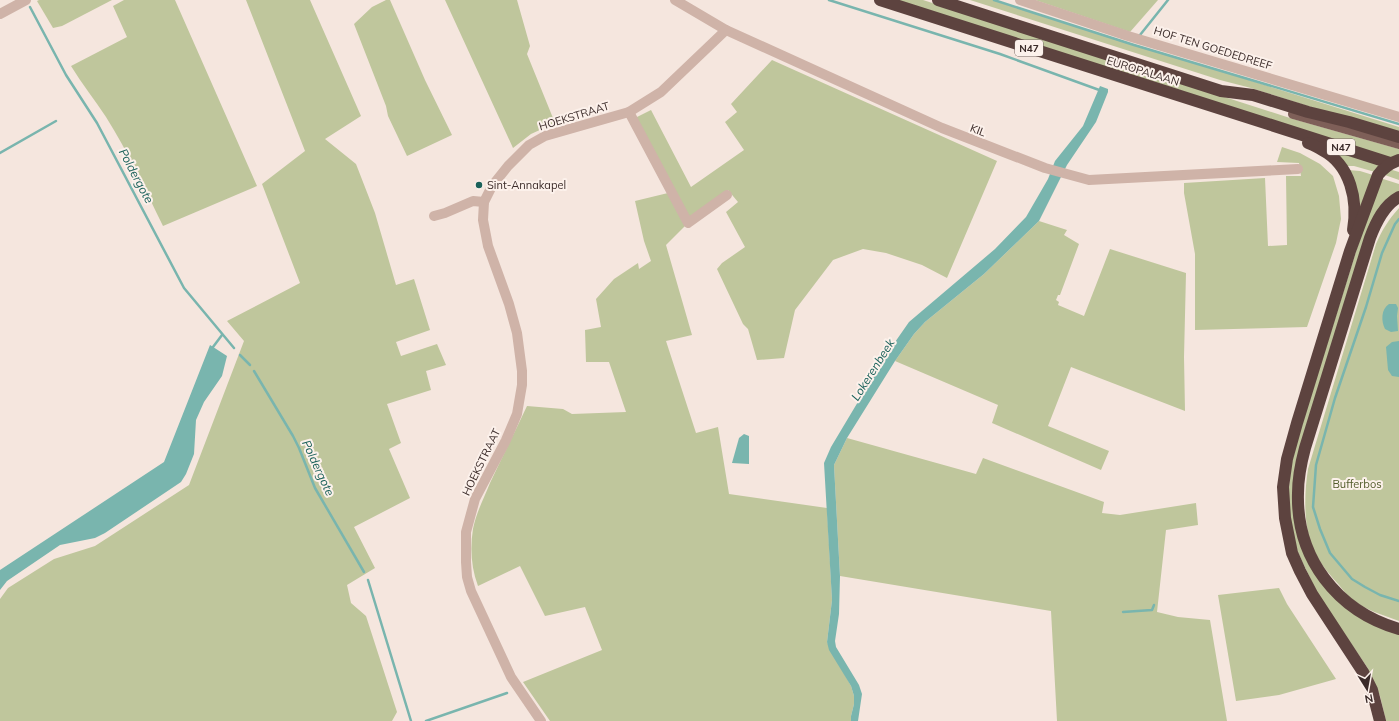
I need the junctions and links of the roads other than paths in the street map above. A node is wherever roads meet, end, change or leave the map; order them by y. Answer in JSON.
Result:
{"nodes":[{"id":1,"x":26,"y":0,"type":"edge"},
{"id":2,"x":675,"y":0,"type":"edge"},
{"id":3,"x":880,"y":0,"type":"edge"},
{"id":4,"x":938,"y":0,"type":"edge"},
{"id":5,"x":1020,"y":0,"type":"edge"},
{"id":6,"x":0,"y":14,"type":"edge"},
{"id":7,"x":726,"y":30,"type":"junction"},
{"id":8,"x":1221,"y":91,"type":"junction"},
{"id":9,"x":629,"y":112,"type":"junction"},
{"id":10,"x":1399,"y":117,"type":"edge"},
{"id":11,"x":1293,"y":131,"type":"junction"},
{"id":12,"x":1399,"y":137,"type":"edge"},
{"id":13,"x":1399,"y":144,"type":"edge"},
{"id":14,"x":1396,"y":163,"type":"edge"},
{"id":15,"x":1298,"y":169,"type":"dead end"},
{"id":16,"x":727,"y":196,"type":"dead end"},
{"id":17,"x":1399,"y":197,"type":"edge"},
{"id":18,"x":484,"y":202,"type":"junction"},
{"id":19,"x":434,"y":216,"type":"dead end"},
{"id":20,"x":1350,"y":251,"type":"junction"},
{"id":21,"x":1399,"y":629,"type":"edge"},
{"id":22,"x":541,"y":721,"type":"edge"},
{"id":23,"x":1380,"y":721,"type":"edge"}],
"edges":[{"from":1,"to":6,"type":"street"},
{"from":2,"to":7,"type":"street","name":"KIL"},
{"from":3,"to":11,"type":"highway","name":"EUROPALAAN","number":"N47"},
{"from":4,"to":8,"type":"highway","name":"EUROPALAAN","number":"N47"},
{"from":5,"to":10,"type":"street","name":"HOF TEN GOEDEDREEF"},
{"from":7,"to":9,"type":"street","name":"HOEKSTRAAT"},
{"from":7,"to":15,"type":"street","name":"KIL"},
{"from":8,"to":12,"type":"highway"},
{"from":8,"to":13,"type":"main road","name":"EUROPALAAN","number":"N47"},
{"from":9,"to":16,"type":"street"},
{"from":9,"to":18,"type":"street","name":"HOEKSTRAAT"},
{"from":11,"to":14,"type":"highway","name":"EUROPALAAN","number":"N47"},
{"from":11,"to":20,"type":"highway"},
{"from":14,"to":20,"type":"highway"},
{"from":17,"to":21,"type":"highway"},
{"from":18,"to":19,"type":"street"},
{"from":18,"to":22,"type":"street","name":"HOEKSTRAAT"},
{"from":20,"to":23,"type":"highway"}]}
